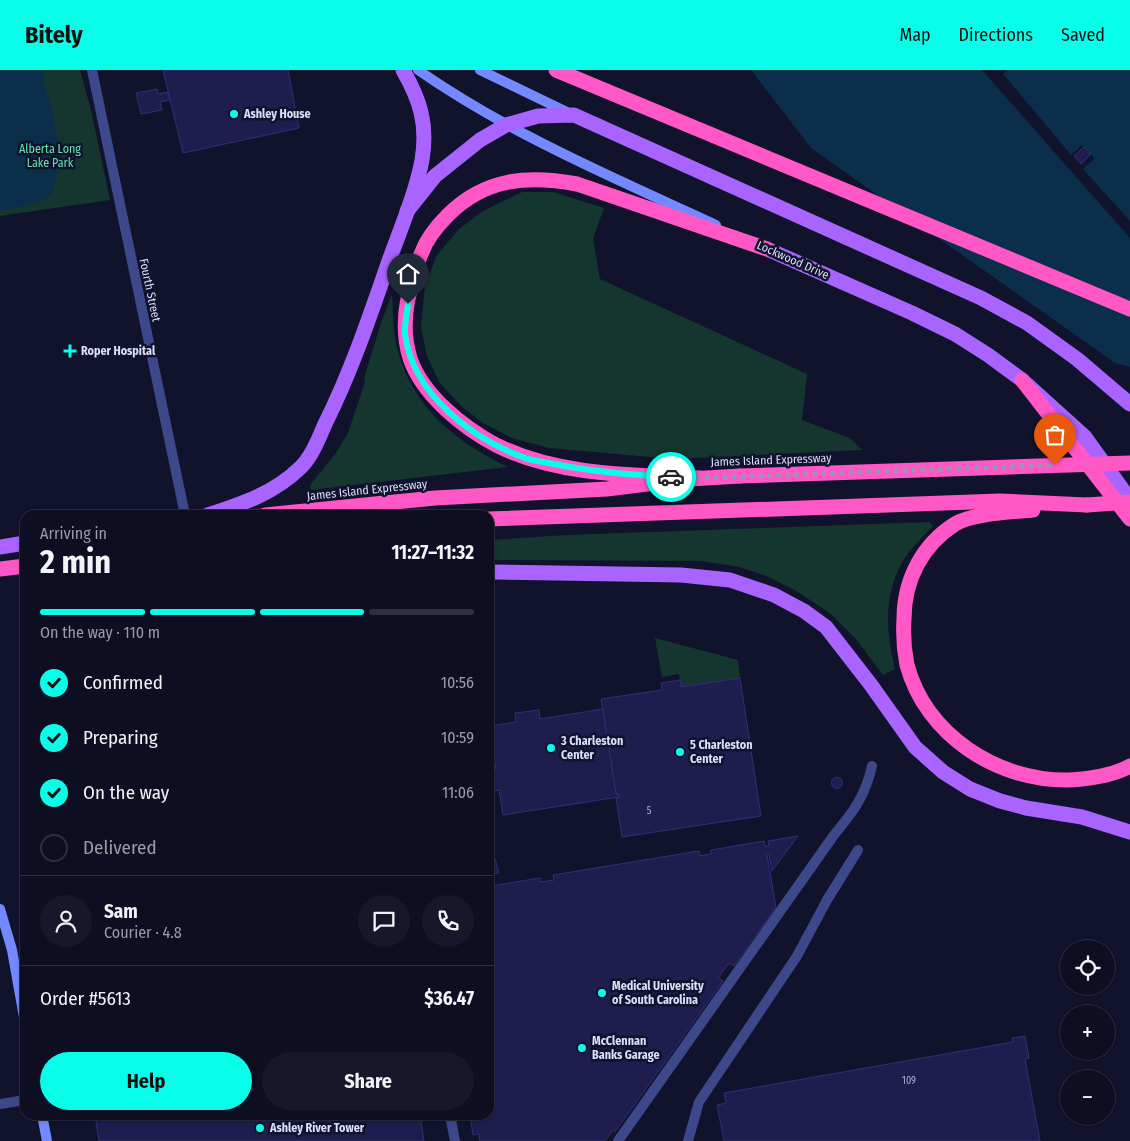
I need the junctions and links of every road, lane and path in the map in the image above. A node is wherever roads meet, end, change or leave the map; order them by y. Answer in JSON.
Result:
{"nodes":[{"id":1,"x":92,"y":70,"type":"edge"},
{"id":2,"x":403,"y":70,"type":"edge"},
{"id":3,"x":418,"y":70,"type":"edge"},
{"id":4,"x":480,"y":70,"type":"edge"},
{"id":5,"x":556,"y":70,"type":"edge"},
{"id":6,"x":574,"y":115,"type":"junction"},
{"id":7,"x":506,"y":125,"type":"junction"},
{"id":8,"x":662,"y":207,"type":"junction"},
{"id":9,"x":407,"y":211,"type":"junction"},
{"id":10,"x":767,"y":248,"type":"joint"},
{"id":11,"x":1130,"y":309,"type":"edge"},
{"id":12,"x":1022,"y":380,"type":"junction"},
{"id":13,"x":1130,"y":404,"type":"edge"},
{"id":14,"x":1130,"y":462,"type":"edge"},
{"id":15,"x":700,"y":478,"type":"junction"},
{"id":16,"x":1130,"y":501,"type":"edge"},
{"id":17,"x":1087,"y":505,"type":"junction"},
{"id":18,"x":184,"y":510,"type":"edge"},
{"id":19,"x":223,"y":510,"type":"edge"},
{"id":20,"x":315,"y":510,"type":"edge"},
{"id":21,"x":494,"y":519,"type":"edge"},
{"id":22,"x":1130,"y":519,"type":"edge"},
{"id":23,"x":20,"y":545,"type":"edge"},
{"id":24,"x":0,"y":547,"type":"edge"},
{"id":25,"x":20,"y":567,"type":"edge"},
{"id":26,"x":0,"y":570,"type":"edge"},
{"id":27,"x":20,"y":571,"type":"edge"},
{"id":28,"x":494,"y":572,"type":"edge"},
{"id":29,"x":872,"y":766,"type":"dead end"},
{"id":30,"x":1130,"y":766,"type":"edge"},
{"id":31,"x":1130,"y":832,"type":"edge"},
{"id":32,"x":858,"y":850,"type":"dead end"},
{"id":33,"x":0,"y":909,"type":"edge"},
{"id":34,"x":20,"y":995,"type":"edge"},
{"id":35,"x":20,"y":1101,"type":"edge"},
{"id":36,"x":0,"y":1104,"type":"edge"},
{"id":37,"x":43,"y":1120,"type":"edge"},
{"id":38,"x":451,"y":1120,"type":"edge"},
{"id":39,"x":47,"y":1141,"type":"edge"},
{"id":40,"x":455,"y":1141,"type":"edge"},
{"id":41,"x":618,"y":1141,"type":"edge"},
{"id":42,"x":688,"y":1141,"type":"edge"}],
"edges":[{"from":1,"to":18,"type":"street","name":"Fourth Street"},
{"from":2,"to":9,"type":"main road"},
{"from":3,"to":7,"type":"main road"},
{"from":4,"to":6,"type":"main road"},
{"from":5,"to":11,"type":"highway"},
{"from":6,"to":7,"type":"main road"},
{"from":6,"to":13,"type":"main road"},
{"from":7,"to":8,"type":"main road"},
{"from":7,"to":9,"type":"main road"},
{"from":8,"to":10,"type":"highway"},
{"from":8,"to":15,"type":"highway"},
{"from":9,"to":19,"type":"main road"},
{"from":10,"to":12,"type":"main road","name":"Lockwood Drive"},
{"from":12,"to":16,"type":"main road","name":"Lockwood Drive"},
{"from":12,"to":22,"type":"highway","bridge":true},
{"from":14,"to":15,"type":"highway","name":"James Island Expressway","bridge":true},
{"from":15,"to":20,"type":"highway","name":"James Island Expressway"},
{"from":16,"to":17,"type":"highway","bridge":true},
{"from":17,"to":21,"type":"highway"},
{"from":17,"to":30,"type":"highway"},
{"from":23,"to":24,"type":"main road"},
{"from":25,"to":26,"type":"highway"},
{"from":26,"to":27,"type":"main road"},
{"from":28,"to":31,"type":"main road"},
{"from":29,"to":41,"type":"street"},
{"from":32,"to":42,"type":"street"},
{"from":33,"to":34,"type":"main road"},
{"from":35,"to":36,"type":"street"},
{"from":37,"to":39,"type":"main road"},
{"from":38,"to":40,"type":"street"}]}
